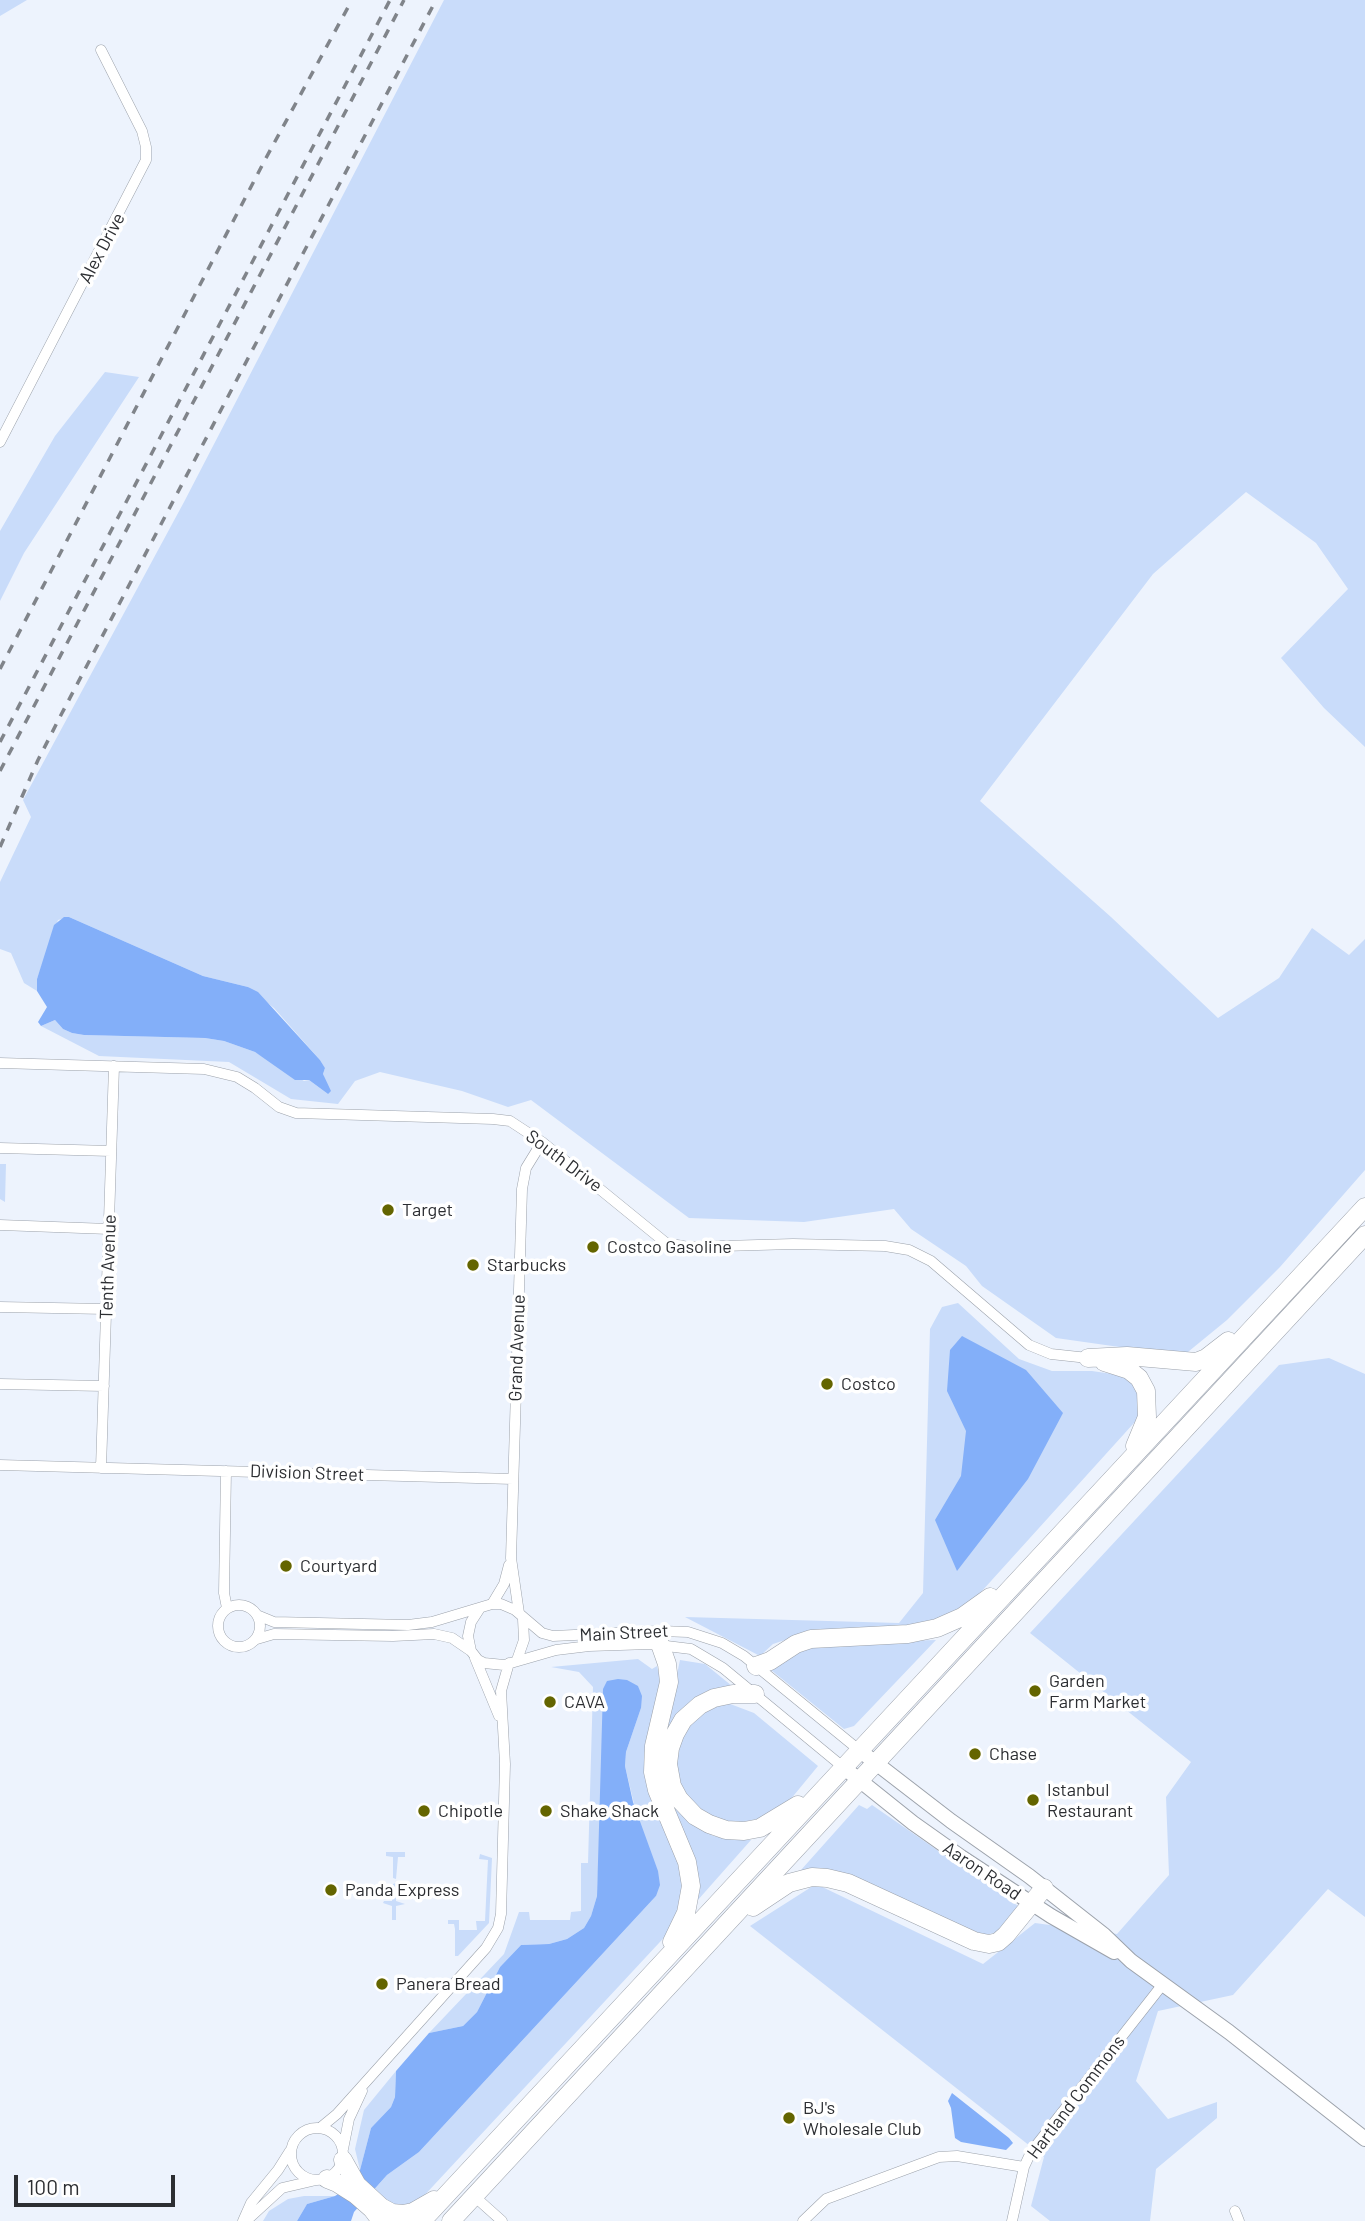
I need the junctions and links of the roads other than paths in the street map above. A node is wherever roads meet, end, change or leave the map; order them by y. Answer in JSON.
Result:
{"nodes":[{"id":1,"x":101,"y":50,"type":"dead end"},
{"id":2,"x":0,"y":442,"type":"edge"},
{"id":3,"x":0,"y":1063,"type":"edge"},
{"id":4,"x":114,"y":1066,"type":"junction"},
{"id":5,"x":542,"y":1142,"type":"junction"},
{"id":6,"x":0,"y":1148,"type":"edge"},
{"id":7,"x":111,"y":1151,"type":"junction"},
{"id":8,"x":1365,"y":1207,"type":"edge"},
{"id":9,"x":0,"y":1226,"type":"edge"},
{"id":10,"x":109,"y":1229,"type":"junction"},
{"id":11,"x":1365,"y":1235,"type":"edge"},
{"id":12,"x":0,"y":1307,"type":"edge"},
{"id":13,"x":106,"y":1309,"type":"junction"},
{"id":14,"x":1267,"y":1312,"type":"junction"},
{"id":15,"x":1087,"y":1357,"type":"junction"},
{"id":16,"x":0,"y":1384,"type":"edge"},
{"id":17,"x":104,"y":1386,"type":"junction"},
{"id":18,"x":1129,"y":1460,"type":"junction"},
{"id":19,"x":0,"y":1465,"type":"edge"},
{"id":20,"x":101,"y":1468,"type":"junction"},
{"id":21,"x":226,"y":1471,"type":"junction"},
{"id":22,"x":513,"y":1479,"type":"junction"},
{"id":23,"x":511,"y":1558,"type":"junction"},
{"id":24,"x":1034,"y":1562,"type":"junction"},
{"id":25,"x":492,"y":1604,"type":"junction"},
{"id":26,"x":228,"y":1608,"type":"junction"},
{"id":27,"x":480,"y":1608,"type":"junction"},
{"id":28,"x":257,"y":1615,"type":"junction"},
{"id":29,"x":521,"y":1616,"type":"junction"},
{"id":30,"x":257,"y":1639,"type":"junction"},
{"id":31,"x":660,"y":1644,"type":"junction"},
{"id":32,"x":473,"y":1653,"type":"junction"},
{"id":33,"x":513,"y":1661,"type":"junction"},
{"id":34,"x":756,"y":1665,"type":"junction"},
{"id":35,"x":755,"y":1694,"type":"junction"},
{"id":36,"x":502,"y":1723,"type":"junction"},
{"id":37,"x":859,"y":1750,"type":"junction"},
{"id":38,"x":876,"y":1763,"type":"junction"},
{"id":39,"x":843,"y":1767,"type":"junction"},
{"id":40,"x":860,"y":1781,"type":"junction"},
{"id":41,"x":827,"y":1785,"type":"junction"},
{"id":42,"x":1044,"y":1888,"type":"junction"},
{"id":43,"x":1031,"y":1904,"type":"junction"},
{"id":44,"x":712,"y":1940,"type":"junction"},
{"id":45,"x":662,"y":1961,"type":"junction"},
{"id":46,"x":1131,"y":1961,"type":"junction"},
{"id":47,"x":1163,"y":1984,"type":"junction"},
{"id":48,"x":369,"y":2078,"type":"junction"},
{"id":49,"x":320,"y":2128,"type":"junction"},
{"id":50,"x":1365,"y":2139,"type":"edge"},
{"id":51,"x":290,"y":2150,"type":"junction"},
{"id":52,"x":342,"y":2155,"type":"junction"},
{"id":53,"x":1024,"y":2167,"type":"junction"},
{"id":54,"x":320,"y":2180,"type":"junction"},
{"id":55,"x":349,"y":2183,"type":"junction"},
{"id":56,"x":449,"y":2192,"type":"junction"},
{"id":57,"x":474,"y":2196,"type":"junction"},
{"id":58,"x":379,"y":2213,"type":"edge"},
{"id":59,"x":245,"y":2221,"type":"edge"},
{"id":60,"x":422,"y":2221,"type":"edge"},
{"id":61,"x":451,"y":2221,"type":"edge"},
{"id":62,"x":502,"y":2221,"type":"edge"},
{"id":63,"x":803,"y":2221,"type":"edge"},
{"id":64,"x":1012,"y":2221,"type":"edge"}],
"edges":[{"from":1,"to":2,"type":"street","name":"Alex Drive"},
{"from":3,"to":4,"type":"street","name":"South Drive"},
{"from":4,"to":5,"type":"street","name":"South Drive"},
{"from":4,"to":7,"type":"street","name":"Tenth Avenue"},
{"from":5,"to":15,"type":"street","name":"South Drive"},
{"from":5,"to":22,"type":"street","name":"Grand Avenue"},
{"from":6,"to":7,"type":"street"},
{"from":7,"to":10,"type":"street","name":"Tenth Avenue"},
{"from":8,"to":14,"type":"highway"},
{"from":9,"to":10,"type":"street"},
{"from":10,"to":13,"type":"street","name":"Tenth Avenue"},
{"from":11,"to":38,"type":"highway"},
{"from":12,"to":13,"type":"street"},
{"from":13,"to":17,"type":"street","name":"Tenth Avenue"},
{"from":14,"to":15,"type":"highway"},
{"from":14,"to":18,"type":"highway"},
{"from":15,"to":18,"type":"highway"},
{"from":16,"to":17,"type":"street"},
{"from":17,"to":20,"type":"street","name":"Tenth Avenue"},
{"from":18,"to":24,"type":"highway"},
{"from":19,"to":20,"type":"street","name":"Division Street"},
{"from":20,"to":21,"type":"street","name":"Division Street"},
{"from":21,"to":22,"type":"street","name":"Division Street"},
{"from":21,"to":26,"type":"street"},
{"from":22,"to":23,"type":"street","name":"Grand Avenue"},
{"from":23,"to":25,"type":"street","name":"Grand Avenue"},
{"from":23,"to":29,"type":"street","name":"Grand Avenue"},
{"from":24,"to":34,"type":"highway"},
{"from":24,"to":37,"type":"highway"},
{"from":25,"to":27,"type":"street"},
{"from":25,"to":29,"type":"street"},
{"from":26,"to":28,"type":"street"},
{"from":26,"to":30,"type":"street"},
{"from":27,"to":28,"type":"street"},
{"from":27,"to":32,"type":"street"},
{"from":28,"to":30,"type":"street"},
{"from":29,"to":33,"type":"street"},
{"from":29,"to":34,"type":"street","name":"Main Street"},
{"from":30,"to":32,"type":"street"},
{"from":31,"to":33,"type":"street","name":"Main Street"},
{"from":31,"to":35,"type":"street","name":"Main Street"},
{"from":31,"to":45,"type":"highway"},
{"from":32,"to":33,"type":"street"},
{"from":32,"to":36,"type":"street"},
{"from":33,"to":36,"type":"street"},
{"from":34,"to":37,"type":"street","name":"Main Street"},
{"from":35,"to":39,"type":"street","name":"Main Street"},
{"from":35,"to":41,"type":"highway"},
{"from":36,"to":48,"type":"street"},
{"from":37,"to":38,"type":"street","name":"Aaron Road"},
{"from":37,"to":39,"type":"highway"},
{"from":38,"to":40,"type":"highway"},
{"from":38,"to":42,"type":"street","name":"Aaron Road"},
{"from":39,"to":40,"type":"street","name":"Aaron Road"},
{"from":39,"to":41,"type":"highway"},
{"from":40,"to":43,"type":"street","name":"Aaron Road"},
{"from":40,"to":44,"type":"highway"},
{"from":41,"to":45,"type":"highway"},
{"from":42,"to":43,"type":"highway"},
{"from":42,"to":46,"type":"street","name":"Aaron Road"},
{"from":43,"to":44,"type":"highway"},
{"from":43,"to":46,"type":"street","name":"Aaron Road"},
{"from":44,"to":57,"type":"highway"},
{"from":45,"to":56,"type":"highway"},
{"from":46,"to":47,"type":"street","name":"Aaron Road"},
{"from":47,"to":50,"type":"street","name":"Aaron Road"},
{"from":47,"to":53,"type":"street","name":"Hartland Commons"},
{"from":48,"to":49,"type":"street"},
{"from":48,"to":52,"type":"street"},
{"from":49,"to":51,"type":"street"},
{"from":49,"to":52,"type":"street"},
{"from":51,"to":54,"type":"street"},
{"from":51,"to":59,"type":"street"},
{"from":52,"to":54,"type":"street"},
{"from":52,"to":55,"type":"highway"},
{"from":53,"to":63,"type":"street"},
{"from":53,"to":64,"type":"street","name":"Hartland Commons"},
{"from":54,"to":55,"type":"highway"},
{"from":54,"to":59,"type":"street"},
{"from":55,"to":58,"type":"highway"},
{"from":56,"to":58,"type":"highway"},
{"from":56,"to":60,"type":"highway"},
{"from":57,"to":61,"type":"highway"},
{"from":57,"to":62,"type":"street"}]}
